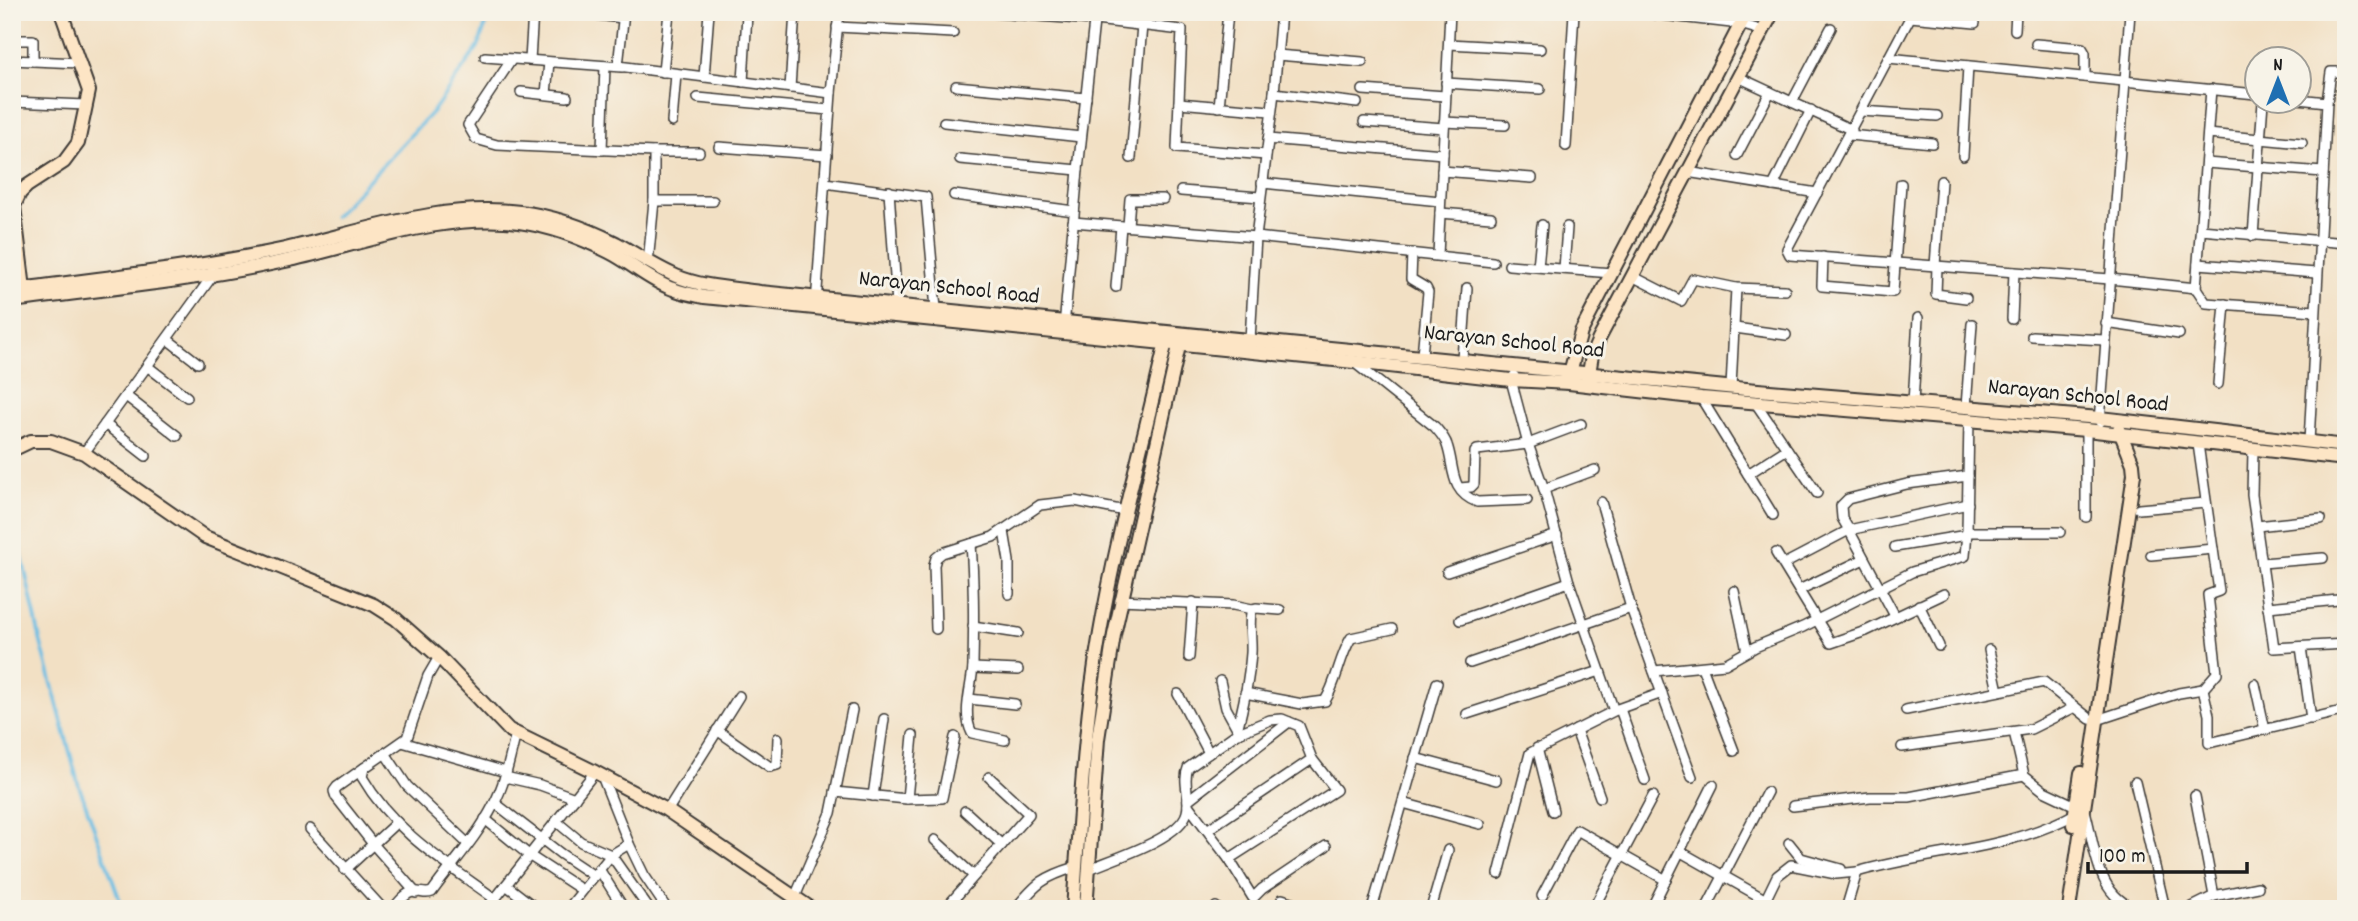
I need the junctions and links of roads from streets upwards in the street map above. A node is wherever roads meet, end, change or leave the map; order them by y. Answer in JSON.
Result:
{"nodes":[{"id":1,"x":61,"y":12,"type":"edge"},
{"id":2,"x":533,"y":12,"type":"edge"},
{"id":3,"x":572,"y":12,"type":"edge"},
{"id":4,"x":668,"y":12,"type":"edge"},
{"id":5,"x":709,"y":12,"type":"edge"},
{"id":6,"x":795,"y":12,"type":"edge"},
{"id":7,"x":839,"y":12,"type":"edge"},
{"id":8,"x":980,"y":12,"type":"edge"},
{"id":9,"x":1228,"y":12,"type":"edge"},
{"id":10,"x":1280,"y":12,"type":"edge"},
{"id":11,"x":1450,"y":12,"type":"edge"},
{"id":12,"x":1574,"y":12,"type":"edge"},
{"id":13,"x":1636,"y":12,"type":"edge"},
{"id":14,"x":1747,"y":12,"type":"edge"},
{"id":15,"x":1773,"y":12,"type":"edge"},
{"id":16,"x":2017,"y":12,"type":"edge"},
{"id":17,"x":2130,"y":12,"type":"edge"},
{"id":18,"x":747,"y":13,"type":"edge"},
{"id":19,"x":1008,"y":13,"type":"edge"},
{"id":20,"x":1043,"y":14,"type":"edge"},
{"id":21,"x":624,"y":15,"type":"edge"},
{"id":22,"x":1912,"y":15,"type":"edge"},
{"id":23,"x":1095,"y":16,"type":"edge"},
{"id":24,"x":1975,"y":23,"type":"dead end"},
{"id":25,"x":1740,"y":24,"type":"junction"},
{"id":26,"x":1142,"y":25,"type":"junction"},
{"id":27,"x":837,"y":27,"type":"junction"},
{"id":28,"x":1831,"y":28,"type":"dead end"},
{"id":29,"x":2015,"y":30,"type":"dead end"},
{"id":30,"x":1764,"y":32,"type":"junction"},
{"id":31,"x":953,"y":33,"type":"dead end"},
{"id":32,"x":12,"y":40,"type":"edge"},
{"id":33,"x":1449,"y":44,"type":"junction"},
{"id":34,"x":2036,"y":44,"type":"dead end"},
{"id":35,"x":1540,"y":49,"type":"dead end"},
{"id":36,"x":1277,"y":55,"type":"junction"},
{"id":37,"x":485,"y":57,"type":"dead end"},
{"id":38,"x":1888,"y":58,"type":"junction"},
{"id":39,"x":512,"y":59,"type":"junction"},
{"id":40,"x":12,"y":60,"type":"edge"},
{"id":41,"x":530,"y":60,"type":"junction"},
{"id":42,"x":33,"y":61,"type":"junction"},
{"id":43,"x":549,"y":62,"type":"junction"},
{"id":44,"x":1362,"y":62,"type":"dead end"},
{"id":45,"x":79,"y":63,"type":"junction"},
{"id":46,"x":605,"y":66,"type":"junction"},
{"id":47,"x":1968,"y":66,"type":"junction"},
{"id":48,"x":624,"y":67,"type":"junction"},
{"id":49,"x":663,"y":72,"type":"junction"},
{"id":50,"x":2346,"y":72,"type":"edge"},
{"id":51,"x":676,"y":74,"type":"junction"},
{"id":52,"x":704,"y":77,"type":"junction"},
{"id":53,"x":1738,"y":77,"type":"junction"},
{"id":54,"x":2085,"y":77,"type":"junction"},
{"id":55,"x":2125,"y":81,"type":"junction"},
{"id":56,"x":743,"y":82,"type":"junction"},
{"id":57,"x":1446,"y":83,"type":"junction"},
{"id":58,"x":956,"y":86,"type":"dead end"},
{"id":59,"x":790,"y":88,"type":"junction"},
{"id":60,"x":1540,"y":89,"type":"dead end"},
{"id":61,"x":2211,"y":89,"type":"junction"},
{"id":62,"x":1363,"y":90,"type":"dead end"},
{"id":63,"x":521,"y":92,"type":"dead end"},
{"id":64,"x":1770,"y":92,"type":"junction"},
{"id":65,"x":2242,"y":92,"type":"edge"},
{"id":66,"x":831,"y":93,"type":"junction"},
{"id":67,"x":1274,"y":93,"type":"junction"},
{"id":68,"x":546,"y":94,"type":"junction"},
{"id":69,"x":1445,"y":96,"type":"junction"},
{"id":70,"x":567,"y":97,"type":"dead end"},
{"id":71,"x":698,"y":98,"type":"dead end"},
{"id":72,"x":1086,"y":98,"type":"junction"},
{"id":73,"x":2312,"y":100,"type":"edge"},
{"id":74,"x":12,"y":102,"type":"edge"},
{"id":75,"x":1792,"y":102,"type":"junction"},
{"id":76,"x":2327,"y":102,"type":"junction"},
{"id":77,"x":1179,"y":103,"type":"junction"},
{"id":78,"x":1357,"y":103,"type":"dead end"},
{"id":79,"x":86,"y":105,"type":"junction"},
{"id":80,"x":1219,"y":107,"type":"junction"},
{"id":81,"x":830,"y":110,"type":"junction"},
{"id":82,"x":1811,"y":110,"type":"junction"},
{"id":83,"x":1270,"y":111,"type":"junction"},
{"id":84,"x":1861,"y":111,"type":"junction"},
{"id":85,"x":1937,"y":116,"type":"dead end"},
{"id":86,"x":2262,"y":116,"type":"edge"},
{"id":87,"x":672,"y":122,"type":"dead end"},
{"id":88,"x":944,"y":122,"type":"dead end"},
{"id":89,"x":1364,"y":122,"type":"dead end"},
{"id":90,"x":1444,"y":125,"type":"junction"},
{"id":91,"x":1505,"y":125,"type":"dead end"},
{"id":92,"x":1850,"y":133,"type":"junction"},
{"id":93,"x":2208,"y":134,"type":"junction"},
{"id":94,"x":1081,"y":137,"type":"junction"},
{"id":95,"x":2260,"y":138,"type":"junction"},
{"id":96,"x":1268,"y":139,"type":"junction"},
{"id":97,"x":1932,"y":142,"type":"dead end"},
{"id":98,"x":2302,"y":142,"type":"dead end"},
{"id":99,"x":1566,"y":146,"type":"dead end"},
{"id":100,"x":719,"y":147,"type":"dead end"},
{"id":101,"x":603,"y":150,"type":"junction"},
{"id":102,"x":654,"y":152,"type":"junction"},
{"id":103,"x":699,"y":152,"type":"dead end"},
{"id":104,"x":1443,"y":154,"type":"junction"},
{"id":105,"x":827,"y":155,"type":"junction"},
{"id":106,"x":1266,"y":155,"type":"junction"},
{"id":107,"x":1737,"y":155,"type":"dead end"},
{"id":108,"x":1963,"y":156,"type":"dead end"},
{"id":109,"x":1131,"y":158,"type":"dead end"},
{"id":110,"x":960,"y":159,"type":"dead end"},
{"id":111,"x":2206,"y":163,"type":"junction"},
{"id":112,"x":2258,"y":167,"type":"junction"},
{"id":113,"x":1078,"y":170,"type":"junction"},
{"id":114,"x":1442,"y":171,"type":"junction"},
{"id":115,"x":1687,"y":172,"type":"junction"},
{"id":116,"x":2323,"y":172,"type":"junction"},
{"id":117,"x":1532,"y":177,"type":"dead end"},
{"id":118,"x":1941,"y":181,"type":"dead end"},
{"id":119,"x":825,"y":183,"type":"junction"},
{"id":120,"x":1262,"y":183,"type":"junction"},
{"id":121,"x":1900,"y":184,"type":"dead end"},
{"id":122,"x":1773,"y":186,"type":"junction"},
{"id":123,"x":889,"y":191,"type":"junction"},
{"id":124,"x":1181,"y":191,"type":"dead end"},
{"id":125,"x":1817,"y":193,"type":"junction"},
{"id":126,"x":954,"y":195,"type":"dead end"},
{"id":127,"x":1260,"y":197,"type":"junction"},
{"id":128,"x":1163,"y":199,"type":"dead end"},
{"id":129,"x":654,"y":201,"type":"junction"},
{"id":130,"x":713,"y":201,"type":"dead end"},
{"id":131,"x":1440,"y":201,"type":"junction"},
{"id":132,"x":1074,"y":211,"type":"junction"},
{"id":133,"x":1440,"y":213,"type":"junction"},
{"id":134,"x":1491,"y":217,"type":"dead end"},
{"id":135,"x":1073,"y":222,"type":"junction"},
{"id":136,"x":1542,"y":225,"type":"dead end"},
{"id":137,"x":1124,"y":226,"type":"junction"},
{"id":138,"x":1567,"y":227,"type":"dead end"},
{"id":139,"x":2201,"y":230,"type":"junction"},
{"id":140,"x":2253,"y":236,"type":"junction"},
{"id":141,"x":1256,"y":237,"type":"junction"},
{"id":142,"x":2319,"y":241,"type":"junction"},
{"id":143,"x":2346,"y":243,"type":"edge"},
{"id":144,"x":1412,"y":253,"type":"junction"},
{"id":145,"x":1438,"y":255,"type":"junction"},
{"id":146,"x":1824,"y":257,"type":"junction"},
{"id":147,"x":1493,"y":262,"type":"dead end"},
{"id":148,"x":648,"y":263,"type":"junction"},
{"id":149,"x":1896,"y":263,"type":"junction"},
{"id":150,"x":2198,"y":264,"type":"junction"},
{"id":151,"x":1510,"y":265,"type":"dead end"},
{"id":152,"x":1936,"y":266,"type":"junction"},
{"id":153,"x":1538,"y":267,"type":"junction"},
{"id":154,"x":212,"y":269,"type":"junction"},
{"id":155,"x":1564,"y":269,"type":"junction"},
{"id":156,"x":2014,"y":272,"type":"junction"},
{"id":157,"x":1612,"y":273,"type":"junction"},
{"id":158,"x":2316,"y":273,"type":"junction"},
{"id":159,"x":1632,"y":276,"type":"junction"},
{"id":160,"x":2110,"y":279,"type":"junction"},
{"id":161,"x":675,"y":283,"type":"junction"},
{"id":162,"x":1116,"y":287,"type":"dead end"},
{"id":163,"x":1467,"y":288,"type":"dead end"},
{"id":164,"x":1737,"y":288,"type":"junction"},
{"id":165,"x":2196,"y":288,"type":"junction"},
{"id":166,"x":18,"y":289,"type":"edge"},
{"id":167,"x":1785,"y":290,"type":"dead end"},
{"id":168,"x":1966,"y":298,"type":"dead end"},
{"id":169,"x":12,"y":301,"type":"edge"},
{"id":170,"x":817,"y":303,"type":"junction"},
{"id":171,"x":2225,"y":304,"type":"junction"},
{"id":172,"x":897,"y":305,"type":"junction"},
{"id":173,"x":936,"y":309,"type":"junction"},
{"id":174,"x":2315,"y":311,"type":"junction"},
{"id":175,"x":1918,"y":318,"type":"dead end"},
{"id":176,"x":2012,"y":319,"type":"dead end"},
{"id":177,"x":2106,"y":323,"type":"junction"},
{"id":178,"x":1972,"y":324,"type":"dead end"},
{"id":179,"x":1064,"y":328,"type":"junction"},
{"id":180,"x":1735,"y":328,"type":"junction"},
{"id":181,"x":2179,"y":334,"type":"dead end"},
{"id":182,"x":1786,"y":335,"type":"dead end"},
{"id":183,"x":2032,"y":336,"type":"dead end"},
{"id":184,"x":1174,"y":338,"type":"junction"},
{"id":185,"x":167,"y":339,"type":"junction"},
{"id":186,"x":1250,"y":340,"type":"junction"},
{"id":187,"x":2105,"y":340,"type":"junction"},
{"id":188,"x":1422,"y":355,"type":"junction"},
{"id":189,"x":1462,"y":359,"type":"junction"},
{"id":190,"x":1354,"y":362,"type":"junction"},
{"id":191,"x":198,"y":363,"type":"dead end"},
{"id":192,"x":147,"y":366,"type":"junction"},
{"id":193,"x":1521,"y":366,"type":"junction"},
{"id":194,"x":1569,"y":376,"type":"junction"},
{"id":195,"x":1588,"y":378,"type":"junction"},
{"id":196,"x":1511,"y":380,"type":"junction"},
{"id":197,"x":2218,"y":384,"type":"dead end"},
{"id":198,"x":1731,"y":387,"type":"junction"},
{"id":199,"x":126,"y":396,"type":"junction"},
{"id":200,"x":187,"y":397,"type":"dead end"},
{"id":201,"x":1701,"y":398,"type":"junction"},
{"id":202,"x":1755,"y":402,"type":"junction"},
{"id":203,"x":1913,"y":403,"type":"junction"},
{"id":204,"x":1968,"y":413,"type":"junction"},
{"id":205,"x":105,"y":424,"type":"junction"},
{"id":206,"x":1581,"y":424,"type":"dead end"},
{"id":207,"x":2100,"y":425,"type":"junction"},
{"id":208,"x":2119,"y":427,"type":"junction"},
{"id":209,"x":2086,"y":430,"type":"junction"},
{"id":210,"x":177,"y":436,"type":"dead end"},
{"id":211,"x":2309,"y":442,"type":"junction"},
{"id":212,"x":1528,"y":444,"type":"junction"},
{"id":213,"x":2198,"y":444,"type":"junction"},
{"id":214,"x":2346,"y":446,"type":"edge"},
{"id":215,"x":1787,"y":449,"type":"junction"},
{"id":216,"x":12,"y":450,"type":"edge"},
{"id":217,"x":2253,"y":450,"type":"junction"},
{"id":218,"x":84,"y":453,"type":"junction"},
{"id":219,"x":146,"y":456,"type":"dead end"},
{"id":220,"x":2346,"y":459,"type":"edge"},
{"id":221,"x":1595,"y":470,"type":"dead end"},
{"id":222,"x":1748,"y":474,"type":"junction"},
{"id":223,"x":1968,"y":476,"type":"junction"},
{"id":224,"x":1460,"y":488,"type":"junction"},
{"id":225,"x":1544,"y":489,"type":"junction"},
{"id":226,"x":1817,"y":493,"type":"dead end"},
{"id":227,"x":1527,"y":500,"type":"dead end"},
{"id":228,"x":1601,"y":502,"type":"dead end"},
{"id":229,"x":2206,"y":503,"type":"junction"},
{"id":230,"x":1968,"y":504,"type":"junction"},
{"id":231,"x":2139,"y":509,"type":"dead end"},
{"id":232,"x":1125,"y":511,"type":"junction"},
{"id":233,"x":1773,"y":515,"type":"dead end"},
{"id":234,"x":2086,"y":517,"type":"dead end"},
{"id":235,"x":2321,"y":519,"type":"dead end"},
{"id":236,"x":2257,"y":526,"type":"junction"},
{"id":237,"x":1849,"y":530,"type":"junction"},
{"id":238,"x":1004,"y":531,"type":"junction"},
{"id":239,"x":2060,"y":532,"type":"dead end"},
{"id":240,"x":1967,"y":534,"type":"junction"},
{"id":241,"x":1557,"y":535,"type":"junction"},
{"id":242,"x":971,"y":544,"type":"junction"},
{"id":243,"x":1895,"y":547,"type":"dead end"},
{"id":244,"x":2213,"y":549,"type":"junction"},
{"id":245,"x":1776,"y":553,"type":"dead end"},
{"id":246,"x":2151,"y":555,"type":"dead end"},
{"id":247,"x":2323,"y":558,"type":"dead end"},
{"id":248,"x":1864,"y":559,"type":"junction"},
{"id":249,"x":1784,"y":564,"type":"junction"},
{"id":250,"x":2262,"y":564,"type":"junction"},
{"id":251,"x":1447,"y":572,"type":"dead end"},
{"id":252,"x":1569,"y":582,"type":"junction"},
{"id":253,"x":1880,"y":588,"type":"junction"},
{"id":254,"x":1799,"y":590,"type":"junction"},
{"id":255,"x":1734,"y":591,"type":"dead end"},
{"id":256,"x":1009,"y":594,"type":"dead end"},
{"id":257,"x":1944,"y":594,"type":"dead end"},
{"id":258,"x":1120,"y":600,"type":"junction"},
{"id":259,"x":2338,"y":600,"type":"dead end"},
{"id":260,"x":1193,"y":602,"type":"junction"},
{"id":261,"x":1919,"y":605,"type":"junction"},
{"id":262,"x":2268,"y":607,"type":"junction"},
{"id":263,"x":1631,"y":608,"type":"junction"},
{"id":264,"x":1252,"y":609,"type":"junction"},
{"id":265,"x":1280,"y":610,"type":"dead end"},
{"id":266,"x":1895,"y":616,"type":"junction"},
{"id":267,"x":1817,"y":619,"type":"junction"},
{"id":268,"x":1460,"y":620,"type":"dead end"},
{"id":269,"x":973,"y":626,"type":"junction"},
{"id":270,"x":1584,"y":626,"type":"junction"},
{"id":271,"x":936,"y":629,"type":"dead end"},
{"id":272,"x":1392,"y":629,"type":"dead end"},
{"id":273,"x":1018,"y":633,"type":"dead end"},
{"id":274,"x":2346,"y":644,"type":"edge"},
{"id":275,"x":1939,"y":646,"type":"dead end"},
{"id":276,"x":2301,"y":647,"type":"junction"},
{"id":277,"x":1989,"y":650,"type":"dead end"},
{"id":278,"x":1747,"y":651,"type":"junction"},
{"id":279,"x":439,"y":657,"type":"junction"},
{"id":280,"x":1189,"y":657,"type":"dead end"},
{"id":281,"x":1470,"y":663,"type":"dead end"},
{"id":282,"x":1702,"y":667,"type":"junction"},
{"id":283,"x":973,"y":668,"type":"junction"},
{"id":284,"x":1018,"y":670,"type":"dead end"},
{"id":285,"x":1600,"y":671,"type":"junction"},
{"id":286,"x":1654,"y":671,"type":"junction"},
{"id":287,"x":1220,"y":681,"type":"dead end"},
{"id":288,"x":1437,"y":683,"type":"dead end"},
{"id":289,"x":2255,"y":684,"type":"dead end"},
{"id":290,"x":2203,"y":689,"type":"junction"},
{"id":291,"x":1998,"y":691,"type":"junction"},
{"id":292,"x":1245,"y":693,"type":"junction"},
{"id":293,"x":1662,"y":693,"type":"junction"},
{"id":294,"x":1178,"y":694,"type":"dead end"},
{"id":295,"x":739,"y":696,"type":"dead end"},
{"id":296,"x":969,"y":699,"type":"junction"},
{"id":297,"x":1014,"y":704,"type":"dead end"},
{"id":298,"x":2075,"y":708,"type":"junction"},
{"id":299,"x":852,"y":710,"type":"dead end"},
{"id":300,"x":1617,"y":710,"type":"junction"},
{"id":301,"x":1906,"y":710,"type":"dead end"},
{"id":302,"x":2346,"y":710,"type":"edge"},
{"id":303,"x":1467,"y":714,"type":"dead end"},
{"id":304,"x":884,"y":719,"type":"dead end"},
{"id":305,"x":2311,"y":719,"type":"junction"},
{"id":306,"x":2094,"y":720,"type":"junction"},
{"id":307,"x":1289,"y":722,"type":"junction"},
{"id":308,"x":717,"y":730,"type":"junction"},
{"id":309,"x":1576,"y":730,"type":"junction"},
{"id":310,"x":2264,"y":730,"type":"junction"},
{"id":311,"x":1237,"y":731,"type":"junction"},
{"id":312,"x":2014,"y":732,"type":"junction"},
{"id":313,"x":516,"y":733,"type":"junction"},
{"id":314,"x":913,"y":735,"type":"dead end"},
{"id":315,"x":955,"y":737,"type":"dead end"},
{"id":316,"x":778,"y":738,"type":"dead end"},
{"id":317,"x":1005,"y":740,"type":"dead end"},
{"id":318,"x":402,"y":742,"type":"junction"},
{"id":319,"x":1902,"y":747,"type":"dead end"},
{"id":320,"x":1537,"y":748,"type":"junction"},
{"id":321,"x":1734,"y":751,"type":"dead end"},
{"id":322,"x":385,"y":753,"type":"junction"},
{"id":323,"x":1209,"y":753,"type":"junction"},
{"id":324,"x":1415,"y":758,"type":"junction"},
{"id":325,"x":1312,"y":759,"type":"junction"},
{"id":326,"x":364,"y":768,"type":"junction"},
{"id":327,"x":506,"y":774,"type":"junction"},
{"id":328,"x":599,"y":774,"type":"junction"},
{"id":329,"x":2024,"y":775,"type":"junction"},
{"id":330,"x":989,"y":777,"type":"dead end"},
{"id":331,"x":1692,"y":777,"type":"dead end"},
{"id":332,"x":1496,"y":780,"type":"dead end"},
{"id":333,"x":1645,"y":780,"type":"dead end"},
{"id":334,"x":2136,"y":782,"type":"dead end"},
{"id":335,"x":1713,"y":785,"type":"dead end"},
{"id":336,"x":835,"y":792,"type":"junction"},
{"id":337,"x":1767,"y":792,"type":"dead end"},
{"id":338,"x":873,"y":796,"type":"junction"},
{"id":339,"x":1653,"y":796,"type":"dead end"},
{"id":340,"x":2195,"y":796,"type":"dead end"},
{"id":341,"x":1600,"y":797,"type":"dead end"},
{"id":342,"x":575,"y":798,"type":"junction"},
{"id":343,"x":907,"y":799,"type":"junction"},
{"id":344,"x":1188,"y":802,"type":"junction"},
{"id":345,"x":495,"y":803,"type":"junction"},
{"id":346,"x":1403,"y":803,"type":"junction"},
{"id":347,"x":1793,"y":806,"type":"dead end"},
{"id":348,"x":2080,"y":809,"type":"junction"},
{"id":349,"x":667,"y":811,"type":"junction"},
{"id":350,"x":965,"y":811,"type":"dead end"},
{"id":351,"x":1553,"y":811,"type":"dead end"},
{"id":352,"x":485,"y":819,"type":"junction"},
{"id":353,"x":397,"y":822,"type":"junction"},
{"id":354,"x":557,"y":822,"type":"junction"},
{"id":355,"x":1480,"y":824,"type":"dead end"},
{"id":356,"x":310,"y":829,"type":"dead end"},
{"id":357,"x":1208,"y":830,"type":"junction"},
{"id":358,"x":543,"y":839,"type":"junction"},
{"id":359,"x":935,"y":840,"type":"dead end"},
{"id":360,"x":373,"y":844,"type":"junction"},
{"id":361,"x":467,"y":844,"type":"junction"},
{"id":362,"x":629,"y":844,"type":"junction"},
{"id":363,"x":1789,"y":844,"type":"dead end"},
{"id":364,"x":1002,"y":845,"type":"junction"},
{"id":365,"x":1326,"y":846,"type":"dead end"},
{"id":366,"x":1448,"y":850,"type":"dead end"},
{"id":367,"x":1681,"y":852,"type":"junction"},
{"id":368,"x":611,"y":855,"type":"junction"},
{"id":369,"x":1622,"y":855,"type":"junction"},
{"id":370,"x":530,"y":856,"type":"junction"},
{"id":371,"x":1229,"y":859,"type":"junction"},
{"id":372,"x":450,"y":866,"type":"junction"},
{"id":373,"x":1082,"y":868,"type":"junction"},
{"id":374,"x":345,"y":870,"type":"junction"},
{"id":375,"x":1857,"y":872,"type":"junction"},
{"id":376,"x":596,"y":873,"type":"junction"},
{"id":377,"x":1499,"y":874,"type":"dead end"},
{"id":378,"x":974,"y":876,"type":"junction"},
{"id":379,"x":1723,"y":876,"type":"junction"},
{"id":380,"x":1666,"y":880,"type":"junction"},
{"id":381,"x":506,"y":885,"type":"junction"},
{"id":382,"x":2258,"y":887,"type":"dead end"},
{"id":383,"x":582,"y":890,"type":"junction"},
{"id":384,"x":416,"y":893,"type":"junction"},
{"id":385,"x":1542,"y":896,"type":"dead end"},
{"id":386,"x":2214,"y":896,"type":"junction"},
{"id":387,"x":795,"y":897,"type":"junction"},
{"id":388,"x":495,"y":899,"type":"junction"},
{"id":389,"x":1763,"y":904,"type":"edge"},
{"id":390,"x":662,"y":907,"type":"edge"},
{"id":391,"x":2134,"y":908,"type":"edge"},
{"id":392,"x":383,"y":909,"type":"edge"},
{"id":393,"x":393,"y":909,"type":"edge"},
{"id":394,"x":486,"y":909,"type":"edge"},
{"id":395,"x":537,"y":909,"type":"edge"},
{"id":396,"x":568,"y":909,"type":"edge"},
{"id":397,"x":624,"y":909,"type":"edge"},
{"id":398,"x":649,"y":909,"type":"edge"},
{"id":399,"x":812,"y":909,"type":"edge"},
{"id":400,"x":945,"y":909,"type":"edge"},
{"id":401,"x":1015,"y":909,"type":"edge"},
{"id":402,"x":1073,"y":909,"type":"edge"},
{"id":403,"x":1086,"y":909,"type":"edge"},
{"id":404,"x":1279,"y":909,"type":"edge"},
{"id":405,"x":1315,"y":909,"type":"edge"},
{"id":406,"x":1372,"y":909,"type":"edge"},
{"id":407,"x":1431,"y":909,"type":"edge"},
{"id":408,"x":1593,"y":909,"type":"edge"},
{"id":409,"x":1651,"y":909,"type":"edge"},
{"id":410,"x":1706,"y":909,"type":"edge"},
{"id":411,"x":1846,"y":909,"type":"edge"},
{"id":412,"x":2061,"y":909,"type":"edge"},
{"id":413,"x":2068,"y":909,"type":"edge"},
{"id":414,"x":2165,"y":909,"type":"edge"},
{"id":415,"x":2188,"y":909,"type":"edge"}],
"edges":[{"from":1,"to":45,"type":"street"},
{"from":2,"to":41,"type":"street"},
{"from":3,"to":21,"type":"street"},
{"from":4,"to":49,"type":"street"},
{"from":5,"to":52,"type":"street"},
{"from":6,"to":59,"type":"street"},
{"from":7,"to":27,"type":"street"},
{"from":8,"to":19,"type":"street"},
{"from":9,"to":80,"type":"street"},
{"from":10,"to":36,"type":"street"},
{"from":11,"to":33,"type":"street"},
{"from":12,"to":99,"type":"street"},
{"from":13,"to":25,"type":"street"},
{"from":14,"to":25,"type":"street"},
{"from":15,"to":30,"type":"street"},
{"from":16,"to":29,"type":"street"},
{"from":17,"to":55,"type":"street"},
{"from":18,"to":56,"type":"street"},
{"from":19,"to":20,"type":"street"},
{"from":20,"to":23,"type":"street"},
{"from":21,"to":48,"type":"street"},
{"from":22,"to":24,"type":"street"},
{"from":22,"to":38,"type":"street"},
{"from":23,"to":26,"type":"street"},
{"from":23,"to":72,"type":"street"},
{"from":25,"to":30,"type":"street"},
{"from":25,"to":157,"type":"street"},
{"from":26,"to":77,"type":"street"},
{"from":26,"to":109,"type":"street"},
{"from":27,"to":31,"type":"street"},
{"from":27,"to":66,"type":"street"},
{"from":28,"to":75,"type":"street"},
{"from":30,"to":53,"type":"street"},
{"from":32,"to":42,"type":"street"},
{"from":33,"to":35,"type":"street"},
{"from":33,"to":57,"type":"street"},
{"from":34,"to":54,"type":"street"},
{"from":36,"to":44,"type":"street"},
{"from":36,"to":67,"type":"street"},
{"from":37,"to":39,"type":"street"},
{"from":38,"to":47,"type":"street"},
{"from":38,"to":84,"type":"street"},
{"from":39,"to":41,"type":"street"},
{"from":39,"to":101,"type":"street"},
{"from":40,"to":42,"type":"street"},
{"from":41,"to":43,"type":"street"},
{"from":42,"to":45,"type":"street"},
{"from":43,"to":46,"type":"street"},
{"from":43,"to":68,"type":"street"},
{"from":45,"to":79,"type":"street"},
{"from":46,"to":48,"type":"street"},
{"from":46,"to":101,"type":"street"},
{"from":47,"to":54,"type":"street"},
{"from":47,"to":108,"type":"street"},
{"from":48,"to":49,"type":"street"},
{"from":49,"to":51,"type":"street"},
{"from":50,"to":76,"type":"street"},
{"from":51,"to":52,"type":"street"},
{"from":51,"to":87,"type":"street"},
{"from":52,"to":56,"type":"street"},
{"from":53,"to":64,"type":"street"},
{"from":53,"to":115,"type":"street"},
{"from":54,"to":55,"type":"street"},
{"from":55,"to":61,"type":"street"},
{"from":55,"to":160,"type":"street"},
{"from":56,"to":59,"type":"street"},
{"from":57,"to":60,"type":"street"},
{"from":57,"to":69,"type":"street"},
{"from":58,"to":72,"type":"street"},
{"from":59,"to":66,"type":"street"},
{"from":61,"to":65,"type":"street"},
{"from":61,"to":93,"type":"street"},
{"from":62,"to":69,"type":"street"},
{"from":63,"to":68,"type":"street"},
{"from":64,"to":75,"type":"street"},
{"from":64,"to":107,"type":"street"},
{"from":66,"to":81,"type":"street"},
{"from":67,"to":78,"type":"street"},
{"from":67,"to":83,"type":"street"},
{"from":68,"to":70,"type":"street"},
{"from":69,"to":90,"type":"street"},
{"from":71,"to":81,"type":"street"},
{"from":72,"to":94,"type":"street"},
{"from":73,"to":76,"type":"street"},
{"from":74,"to":79,"type":"street"},
{"from":75,"to":82,"type":"street"},
{"from":76,"to":116,"type":"street"},
{"from":77,"to":80,"type":"street"},
{"from":77,"to":106,"type":"street"},
{"from":79,"to":166,"type":"street"},
{"from":80,"to":83,"type":"street"},
{"from":81,"to":105,"type":"street"},
{"from":82,"to":92,"type":"street"},
{"from":82,"to":122,"type":"street"},
{"from":83,"to":96,"type":"street"},
{"from":84,"to":85,"type":"street"},
{"from":84,"to":92,"type":"street"},
{"from":86,"to":95,"type":"street"},
{"from":88,"to":94,"type":"street"},
{"from":89,"to":90,"type":"street"},
{"from":90,"to":91,"type":"street"},
{"from":90,"to":104,"type":"street"},
{"from":92,"to":97,"type":"street"},
{"from":92,"to":125,"type":"street"},
{"from":93,"to":95,"type":"street"},
{"from":93,"to":111,"type":"street"},
{"from":94,"to":113,"type":"street"},
{"from":95,"to":98,"type":"street"},
{"from":95,"to":112,"type":"street"},
{"from":96,"to":104,"type":"street"},
{"from":96,"to":106,"type":"street"},
{"from":100,"to":105,"type":"street"},
{"from":101,"to":102,"type":"street"},
{"from":102,"to":103,"type":"street"},
{"from":102,"to":129,"type":"street"},
{"from":104,"to":114,"type":"street"},
{"from":105,"to":119,"type":"street"},
{"from":106,"to":120,"type":"street"},
{"from":110,"to":113,"type":"street"},
{"from":111,"to":112,"type":"street"},
{"from":111,"to":139,"type":"street"},
{"from":112,"to":116,"type":"street"},
{"from":112,"to":140,"type":"street"},
{"from":113,"to":132,"type":"street"},
{"from":114,"to":117,"type":"street"},
{"from":114,"to":131,"type":"street"},
{"from":115,"to":122,"type":"street"},
{"from":115,"to":159,"type":"street"},
{"from":116,"to":142,"type":"street"},
{"from":118,"to":152,"type":"street"},
{"from":119,"to":123,"type":"street"},
{"from":119,"to":170,"type":"street"},
{"from":120,"to":127,"type":"street"},
{"from":120,"to":131,"type":"street"},
{"from":121,"to":149,"type":"street"},
{"from":122,"to":125,"type":"street"},
{"from":123,"to":172,"type":"street"},
{"from":123,"to":173,"type":"street"},
{"from":124,"to":127,"type":"street"},
{"from":125,"to":146,"type":"street"},
{"from":126,"to":132,"type":"street"},
{"from":127,"to":141,"type":"street"},
{"from":128,"to":137,"type":"street"},
{"from":129,"to":130,"type":"street"},
{"from":129,"to":148,"type":"street"},
{"from":131,"to":133,"type":"street"},
{"from":132,"to":135,"type":"street"},
{"from":133,"to":134,"type":"street"},
{"from":133,"to":145,"type":"street"},
{"from":135,"to":137,"type":"street"},
{"from":135,"to":179,"type":"street"},
{"from":136,"to":153,"type":"street"},
{"from":137,"to":141,"type":"street"},
{"from":137,"to":162,"type":"street"},
{"from":138,"to":155,"type":"street"},
{"from":139,"to":140,"type":"street"},
{"from":139,"to":150,"type":"street"},
{"from":140,"to":142,"type":"street"},
{"from":141,"to":144,"type":"street"},
{"from":141,"to":186,"type":"street"},
{"from":142,"to":143,"type":"street"},
{"from":142,"to":158,"type":"street"},
{"from":144,"to":145,"type":"street"},
{"from":144,"to":188,"type":"street"},
{"from":145,"to":147,"type":"street"},
{"from":146,"to":149,"type":"street"},
{"from":146,"to":149,"type":"street"},
{"from":148,"to":154,"type":"street"},
{"from":148,"to":161,"type":"street"},
{"from":149,"to":152,"type":"street"},
{"from":150,"to":158,"type":"street"},
{"from":150,"to":165,"type":"street"},
{"from":151,"to":153,"type":"street"},
{"from":152,"to":156,"type":"street"},
{"from":152,"to":168,"type":"street"},
{"from":153,"to":155,"type":"street"},
{"from":154,"to":161,"type":"street"},
{"from":154,"to":166,"type":"street"},
{"from":154,"to":169,"type":"street"},
{"from":154,"to":185,"type":"street"},
{"from":155,"to":157,"type":"street"},
{"from":156,"to":160,"type":"street"},
{"from":156,"to":176,"type":"street"},
{"from":157,"to":194,"type":"street"},
{"from":158,"to":174,"type":"street"},
{"from":159,"to":164,"type":"street"},
{"from":159,"to":195,"type":"street"},
{"from":160,"to":165,"type":"street"},
{"from":160,"to":177,"type":"street"},
{"from":161,"to":170,"type":"street","name":"Narayan School Road"},
{"from":163,"to":189,"type":"street"},
{"from":164,"to":167,"type":"street"},
{"from":164,"to":180,"type":"street"},
{"from":165,"to":171,"type":"street"},
{"from":170,"to":172,"type":"street","name":"Narayan School Road"},
{"from":170,"to":179,"type":"street"},
{"from":171,"to":174,"type":"street"},
{"from":171,"to":197,"type":"street"},
{"from":172,"to":173,"type":"street","name":"Narayan School Road"},
{"from":173,"to":179,"type":"street","name":"Narayan School Road"},
{"from":174,"to":211,"type":"street"},
{"from":175,"to":203,"type":"street"},
{"from":177,"to":181,"type":"street"},
{"from":177,"to":187,"type":"street"},
{"from":178,"to":204,"type":"street"},
{"from":179,"to":184,"type":"street"},
{"from":180,"to":182,"type":"street"},
{"from":180,"to":198,"type":"street"},
{"from":183,"to":187,"type":"street"},
{"from":184,"to":186,"type":"street","name":"Narayan School Road"},
{"from":184,"to":190,"type":"street"},
{"from":184,"to":232,"type":"street"},
{"from":184,"to":258,"type":"street"},
{"from":185,"to":191,"type":"street"},
{"from":185,"to":192,"type":"street"},
{"from":186,"to":188,"type":"street","name":"Narayan School Road"},
{"from":187,"to":207,"type":"street"},
{"from":188,"to":189,"type":"street","name":"Narayan School Road"},
{"from":189,"to":193,"type":"street","name":"Narayan School Road"},
{"from":190,"to":196,"type":"street"},
{"from":190,"to":224,"type":"street"},
{"from":192,"to":199,"type":"street"},
{"from":192,"to":200,"type":"street"},
{"from":193,"to":194,"type":"street","name":"Narayan School Road"},
{"from":193,"to":196,"type":"street"},
{"from":194,"to":195,"type":"street"},
{"from":194,"to":196,"type":"street"},
{"from":195,"to":198,"type":"street","name":"Narayan School Road"},
{"from":195,"to":201,"type":"street"},
{"from":196,"to":212,"type":"street"},
{"from":198,"to":203,"type":"street","name":"Narayan School Road"},
{"from":199,"to":205,"type":"street"},
{"from":199,"to":210,"type":"street"},
{"from":201,"to":202,"type":"street"},
{"from":201,"to":222,"type":"street"},
{"from":202,"to":204,"type":"street"},
{"from":202,"to":215,"type":"street"},
{"from":203,"to":204,"type":"street","name":"Narayan School Road"},
{"from":204,"to":207,"type":"street","name":"Narayan School Road"},
{"from":204,"to":209,"type":"street"},
{"from":204,"to":223,"type":"street"},
{"from":205,"to":218,"type":"street"},
{"from":205,"to":219,"type":"street"},
{"from":206,"to":212,"type":"street"},
{"from":207,"to":208,"type":"street","name":"Narayan School Road"},
{"from":207,"to":209,"type":"street"},
{"from":208,"to":211,"type":"street","name":"Narayan School Road"},
{"from":208,"to":213,"type":"street"},
{"from":208,"to":306,"type":"street"},
{"from":209,"to":234,"type":"street"},
{"from":211,"to":214,"type":"street","name":"Narayan School Road"},
{"from":212,"to":224,"type":"street"},
{"from":212,"to":225,"type":"street"},
{"from":213,"to":217,"type":"street"},
{"from":213,"to":229,"type":"street"},
{"from":215,"to":222,"type":"street"},
{"from":215,"to":226,"type":"street"},
{"from":216,"to":218,"type":"street"},
{"from":217,"to":220,"type":"street"},
{"from":217,"to":236,"type":"street"},
{"from":218,"to":279,"type":"street"},
{"from":221,"to":225,"type":"street"},
{"from":222,"to":233,"type":"street"},
{"from":223,"to":230,"type":"street"},
{"from":223,"to":237,"type":"street"},
{"from":224,"to":227,"type":"street"},
{"from":225,"to":241,"type":"street"},
{"from":228,"to":263,"type":"street"},
{"from":229,"to":231,"type":"street"},
{"from":229,"to":244,"type":"street"},
{"from":230,"to":237,"type":"street"},
{"from":230,"to":240,"type":"street"},
{"from":232,"to":238,"type":"street"},
{"from":232,"to":373,"type":"street"},
{"from":235,"to":236,"type":"street"},
{"from":236,"to":250,"type":"street"},
{"from":237,"to":248,"type":"street"},
{"from":237,"to":249,"type":"street"},
{"from":238,"to":242,"type":"street"},
{"from":238,"to":256,"type":"street"},
{"from":239,"to":240,"type":"street"},
{"from":240,"to":243,"type":"street"},
{"from":240,"to":253,"type":"street"},
{"from":241,"to":251,"type":"street"},
{"from":241,"to":252,"type":"street"},
{"from":242,"to":269,"type":"street"},
{"from":242,"to":271,"type":"street"},
{"from":244,"to":246,"type":"street"},
{"from":244,"to":290,"type":"street"},
{"from":245,"to":249,"type":"street"},
{"from":247,"to":250,"type":"street"},
{"from":248,"to":253,"type":"street"},
{"from":248,"to":254,"type":"street"},
{"from":249,"to":254,"type":"street"},
{"from":250,"to":262,"type":"street"},
{"from":252,"to":268,"type":"street"},
{"from":252,"to":270,"type":"street"},
{"from":253,"to":266,"type":"street"},
{"from":253,"to":267,"type":"street"},
{"from":254,"to":267,"type":"street"},
{"from":255,"to":278,"type":"street"},
{"from":257,"to":261,"type":"street"},
{"from":258,"to":260,"type":"street"},
{"from":258,"to":373,"type":"street"},
{"from":259,"to":262,"type":"street"},
{"from":260,"to":264,"type":"street"},
{"from":260,"to":280,"type":"street"},
{"from":261,"to":266,"type":"street"},
{"from":261,"to":275,"type":"street"},
{"from":262,"to":276,"type":"street"},
{"from":263,"to":270,"type":"street"},
{"from":263,"to":286,"type":"street"},
{"from":264,"to":265,"type":"street"},
{"from":264,"to":292,"type":"street"},
{"from":266,"to":267,"type":"street"},
{"from":267,"to":278,"type":"street"},
{"from":269,"to":273,"type":"street"},
{"from":269,"to":283,"type":"street"},
{"from":270,"to":281,"type":"street"},
{"from":270,"to":285,"type":"street"},
{"from":272,"to":292,"type":"street"},
{"from":274,"to":276,"type":"street"},
{"from":276,"to":305,"type":"street"},
{"from":277,"to":291,"type":"street"},
{"from":278,"to":282,"type":"street"},
{"from":279,"to":313,"type":"street"},
{"from":279,"to":318,"type":"street"},
{"from":282,"to":286,"type":"street"},
{"from":282,"to":321,"type":"street"},
{"from":283,"to":284,"type":"street"},
{"from":283,"to":296,"type":"street"},
{"from":285,"to":300,"type":"street"},
{"from":285,"to":303,"type":"street"},
{"from":286,"to":293,"type":"street"},
{"from":287,"to":311,"type":"street"},
{"from":288,"to":324,"type":"street"},
{"from":289,"to":310,"type":"street"},
{"from":290,"to":306,"type":"street"},
{"from":290,"to":310,"type":"street"},
{"from":291,"to":298,"type":"street"},
{"from":291,"to":301,"type":"street"},
{"from":292,"to":311,"type":"street"},
{"from":293,"to":300,"type":"street"},
{"from":293,"to":331,"type":"street"},
{"from":294,"to":323,"type":"street"},
{"from":295,"to":308,"type":"street"},
{"from":296,"to":297,"type":"street"},
{"from":296,"to":317,"type":"street"},
{"from":298,"to":306,"type":"street"},
{"from":298,"to":312,"type":"street"},
{"from":299,"to":336,"type":"street"},
{"from":300,"to":309,"type":"street"},
{"from":300,"to":333,"type":"street"},
{"from":302,"to":305,"type":"street"},
{"from":304,"to":338,"type":"street"},
{"from":305,"to":310,"type":"street"},
{"from":306,"to":348,"type":"street"},
{"from":306,"to":348,"type":"street"},
{"from":307,"to":311,"type":"street"},
{"from":307,"to":325,"type":"street"},
{"from":307,"to":344,"type":"street"},
{"from":308,"to":316,"type":"street"},
{"from":308,"to":349,"type":"street"},
{"from":309,"to":320,"type":"street"},
{"from":309,"to":341,"type":"street"},
{"from":311,"to":323,"type":"street"},
{"from":312,"to":319,"type":"street"},
{"from":312,"to":329,"type":"street"},
{"from":313,"to":327,"type":"street"},
{"from":313,"to":328,"type":"street"},
{"from":314,"to":343,"type":"street"},
{"from":315,"to":343,"type":"street"},
{"from":318,"to":322,"type":"street"},
{"from":318,"to":327,"type":"street"},
{"from":320,"to":351,"type":"street"},
{"from":320,"to":377,"type":"street"},
{"from":322,"to":326,"type":"street"},
{"from":322,"to":361,"type":"street"},
{"from":323,"to":344,"type":"street"},
{"from":324,"to":332,"type":"street"},
{"from":324,"to":346,"type":"street"},
{"from":325,"to":357,"type":"street"},
{"from":325,"to":371,"type":"street"},
{"from":326,"to":353,"type":"street"},
{"from":326,"to":360,"type":"street"},
{"from":327,"to":342,"type":"street"},
{"from":327,"to":345,"type":"street"},
{"from":328,"to":342,"type":"street"},
{"from":328,"to":349,"type":"street"},
{"from":328,"to":362,"type":"street"},
{"from":329,"to":347,"type":"street"},
{"from":329,"to":348,"type":"street"},
{"from":330,"to":364,"type":"street"},
{"from":334,"to":414,"type":"street"},
{"from":335,"to":367,"type":"street"},
{"from":336,"to":338,"type":"street"},
{"from":336,"to":387,"type":"street"},
{"from":337,"to":379,"type":"street"},
{"from":338,"to":343,"type":"street"},
{"from":339,"to":369,"type":"street"},
{"from":340,"to":386,"type":"street"},
{"from":342,"to":354,"type":"street"},
{"from":344,"to":357,"type":"street"},
{"from":344,"to":373,"type":"street"},
{"from":345,"to":352,"type":"street"},
{"from":345,"to":358,"type":"street"},
{"from":346,"to":355,"type":"street"},
{"from":346,"to":406,"type":"street"},
{"from":348,"to":375,"type":"street"},
{"from":348,"to":391,"type":"street"},
{"from":348,"to":412,"type":"street"},
{"from":348,"to":413,"type":"street"},
{"from":349,"to":387,"type":"street"},
{"from":350,"to":364,"type":"street"},
{"from":352,"to":361,"type":"street"},
{"from":352,"to":370,"type":"street"},
{"from":353,"to":360,"type":"street"},
{"from":353,"to":372,"type":"street"},
{"from":354,"to":358,"type":"street"},
{"from":354,"to":368,"type":"street"},
{"from":356,"to":374,"type":"street"},
{"from":357,"to":371,"type":"street"},
{"from":358,"to":370,"type":"street"},
{"from":358,"to":376,"type":"street"},
{"from":359,"to":378,"type":"street"},
{"from":360,"to":374,"type":"street"},
{"from":360,"to":384,"type":"street"},
{"from":361,"to":372,"type":"street"},
{"from":362,"to":368,"type":"street"},
{"from":362,"to":390,"type":"street"},
{"from":363,"to":375,"type":"street"},
{"from":364,"to":378,"type":"street"},
{"from":365,"to":371,"type":"street"},
{"from":366,"to":407,"type":"street"},
{"from":367,"to":379,"type":"street"},
{"from":367,"to":380,"type":"street"},
{"from":368,"to":376,"type":"street"},
{"from":368,"to":398,"type":"street"},
{"from":369,"to":380,"type":"street"},
{"from":369,"to":385,"type":"street"},
{"from":369,"to":408,"type":"street"},
{"from":370,"to":381,"type":"street"},
{"from":370,"to":383,"type":"street"},
{"from":372,"to":384,"type":"street"},
{"from":372,"to":388,"type":"street"},
{"from":373,"to":401,"type":"street"},
{"from":373,"to":402,"type":"street"},
{"from":373,"to":403,"type":"street"},
{"from":374,"to":392,"type":"street"},
{"from":375,"to":389,"type":"street"},
{"from":375,"to":411,"type":"street"},
{"from":376,"to":383,"type":"street"},
{"from":376,"to":397,"type":"street"},
{"from":378,"to":400,"type":"street"},
{"from":379,"to":389,"type":"street"},
{"from":379,"to":410,"type":"street"},
{"from":380,"to":409,"type":"street"},
{"from":381,"to":388,"type":"street"},
{"from":381,"to":395,"type":"street"},
{"from":382,"to":386,"type":"street"},
{"from":383,"to":396,"type":"street"},
{"from":384,"to":393,"type":"street"},
{"from":386,"to":415,"type":"street"},
{"from":387,"to":399,"type":"street"},
{"from":388,"to":394,"type":"street"},
{"from":404,"to":405,"type":"street"}]}
